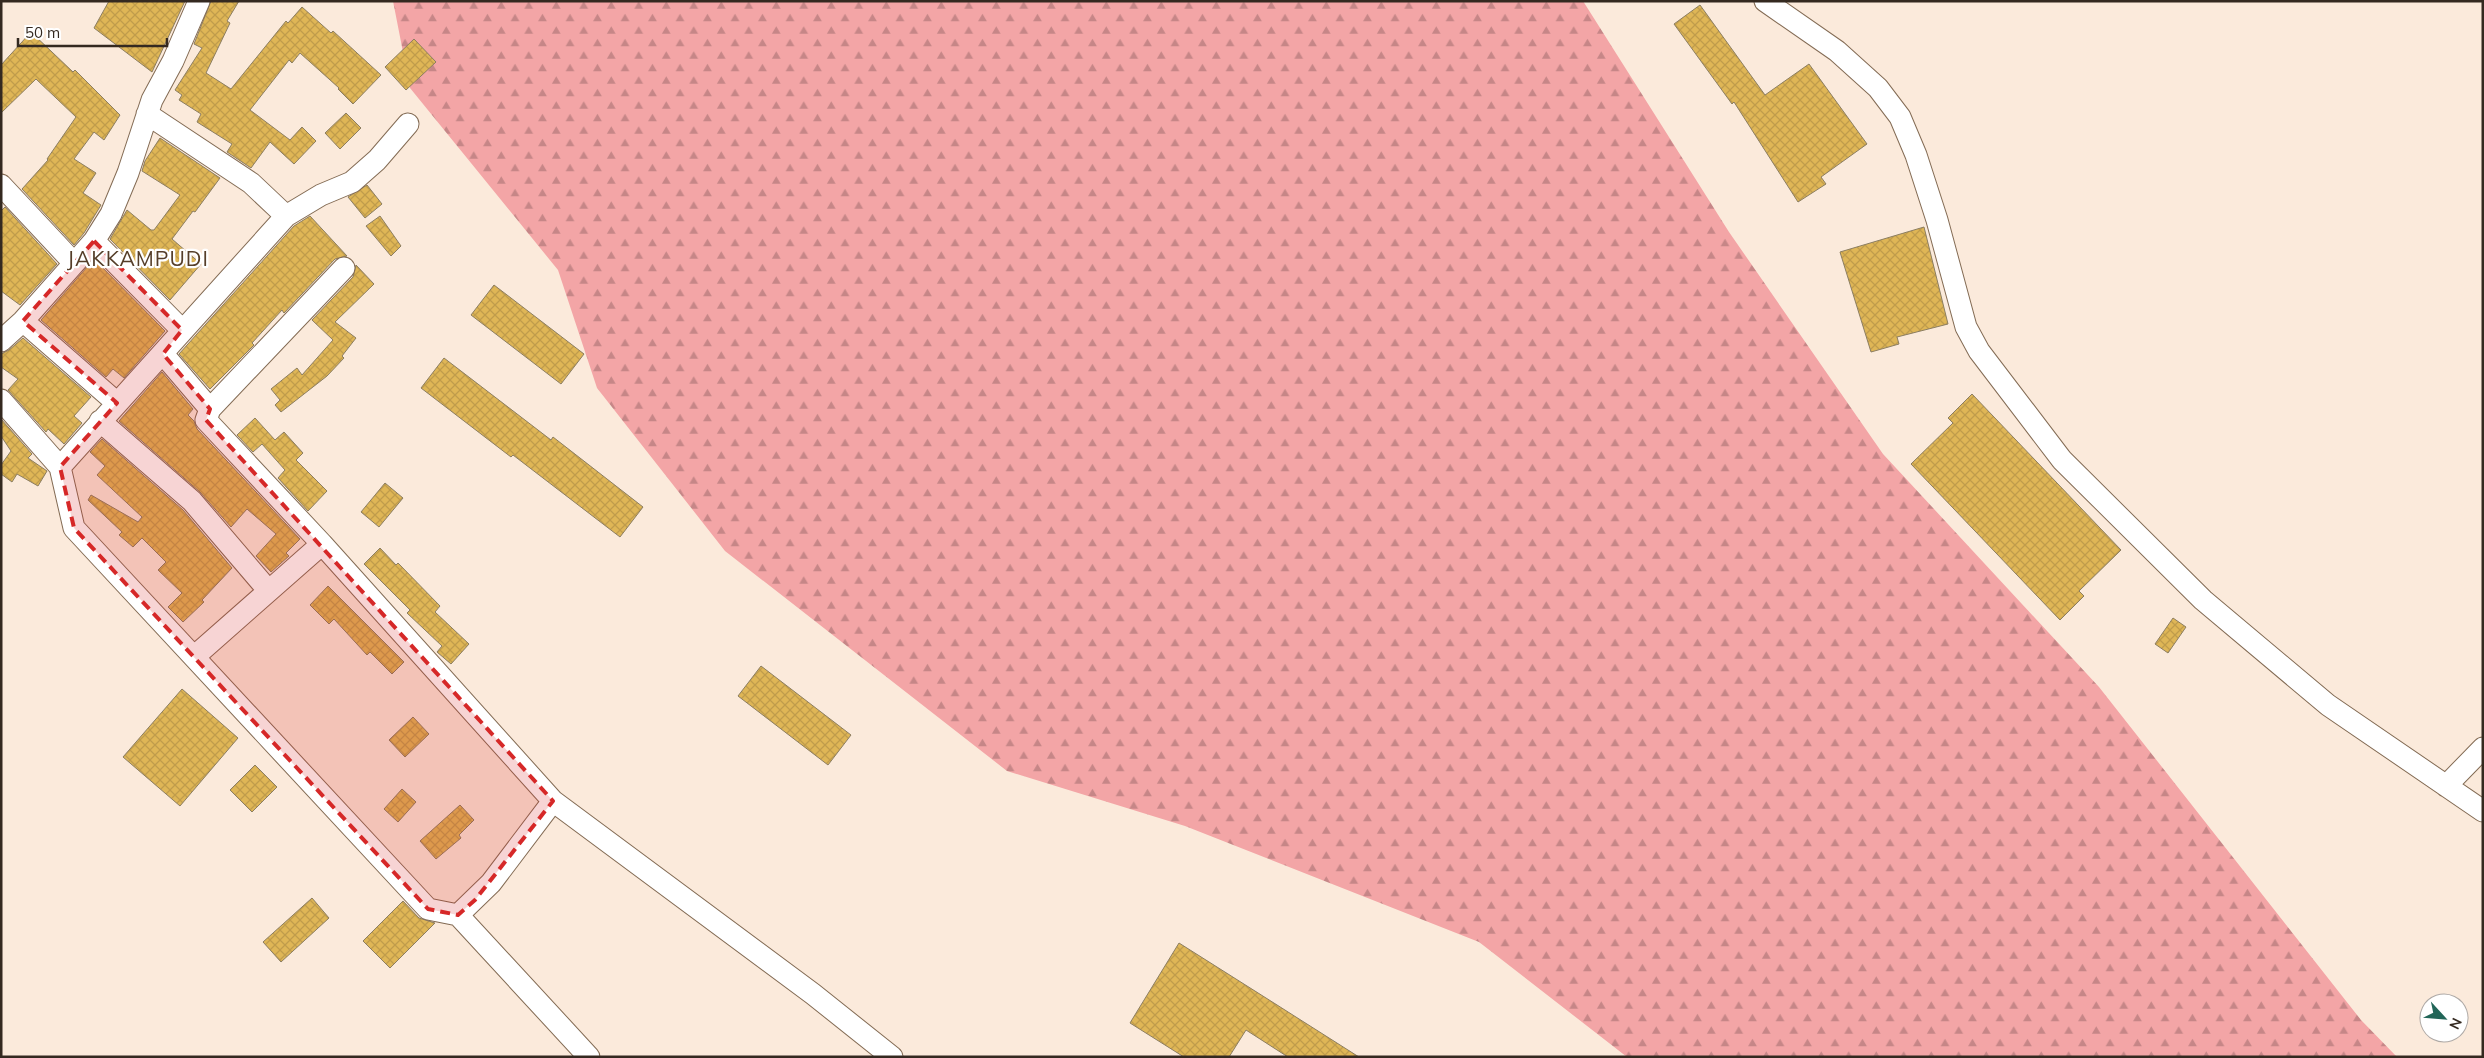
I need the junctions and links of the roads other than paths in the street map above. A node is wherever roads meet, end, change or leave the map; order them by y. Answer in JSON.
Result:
{"nodes":[{"id":1,"x":200,"y":1,"type":"edge"},
{"id":2,"x":1765,"y":1,"type":"edge"},
{"id":3,"x":147,"y":114,"type":"junction"},
{"id":4,"x":408,"y":124,"type":"dead end"},
{"id":5,"x":1,"y":186,"type":"edge"},
{"id":6,"x":286,"y":216,"type":"junction"},
{"id":7,"x":94,"y":241,"type":"junction"},
{"id":8,"x":74,"y":262,"type":"junction"},
{"id":9,"x":344,"y":268,"type":"dead end"},
{"id":10,"x":23,"y":321,"type":"junction"},
{"id":11,"x":182,"y":330,"type":"junction"},
{"id":12,"x":1,"y":341,"type":"edge"},
{"id":13,"x":163,"y":354,"type":"junction"},
{"id":14,"x":1,"y":400,"type":"edge"},
{"id":15,"x":117,"y":403,"type":"junction"},
{"id":16,"x":210,"y":409,"type":"junction"},
{"id":17,"x":100,"y":421,"type":"junction"},
{"id":18,"x":60,"y":467,"type":"junction"},
{"id":19,"x":322,"y":544,"type":"junction"},
{"id":20,"x":268,"y":590,"type":"junction"},
{"id":21,"x":195,"y":656,"type":"junction"},
{"id":22,"x":2483,"y":748,"type":"edge"},
{"id":23,"x":2446,"y":786,"type":"junction"},
{"id":24,"x":553,"y":801,"type":"junction"},
{"id":25,"x":2483,"y":811,"type":"edge"},
{"id":26,"x":458,"y":915,"type":"junction"},
{"id":27,"x":589,"y":1057,"type":"edge"},
{"id":28,"x":892,"y":1057,"type":"edge"}],
"edges":[{"from":1,"to":3,"type":"street"},
{"from":2,"to":23,"type":"street"},
{"from":3,"to":6,"type":"street"},
{"from":3,"to":7,"type":"street"},
{"from":4,"to":6,"type":"street"},
{"from":5,"to":8,"type":"street"},
{"from":6,"to":11,"type":"street"},
{"from":7,"to":8,"type":"street"},
{"from":7,"to":11,"type":"street"},
{"from":8,"to":10,"type":"street"},
{"from":9,"to":16,"type":"street"},
{"from":10,"to":12,"type":"street"},
{"from":10,"to":15,"type":"street"},
{"from":11,"to":13,"type":"street"},
{"from":13,"to":15,"type":"street"},
{"from":13,"to":16,"type":"street"},
{"from":14,"to":18,"type":"street"},
{"from":15,"to":17,"type":"street"},
{"from":16,"to":19,"type":"street"},
{"from":17,"to":18,"type":"street"},
{"from":17,"to":20,"type":"street"},
{"from":18,"to":21,"type":"street"},
{"from":19,"to":20,"type":"street"},
{"from":19,"to":24,"type":"street"},
{"from":20,"to":21,"type":"street"},
{"from":21,"to":26,"type":"street"},
{"from":22,"to":23,"type":"street"},
{"from":23,"to":25,"type":"street"},
{"from":24,"to":26,"type":"street"},
{"from":24,"to":28,"type":"street"},
{"from":26,"to":27,"type":"street"}]}
